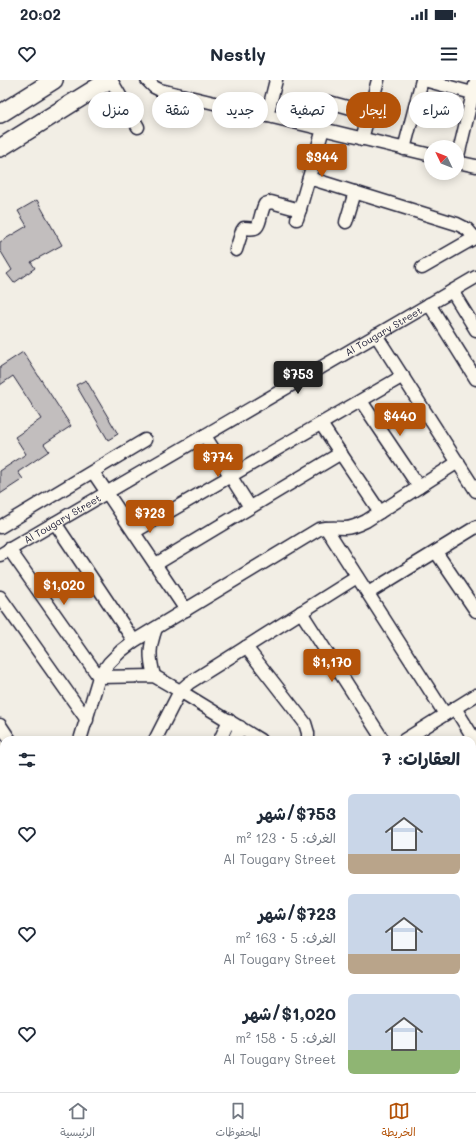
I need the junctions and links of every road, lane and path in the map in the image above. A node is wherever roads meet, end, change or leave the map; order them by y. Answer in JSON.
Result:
{"nodes":[{"id":1,"x":54,"y":80,"type":"edge"},
{"id":2,"x":110,"y":80,"type":"edge"},
{"id":3,"x":146,"y":80,"type":"edge"},
{"id":4,"x":276,"y":80,"type":"edge"},
{"id":5,"x":378,"y":80,"type":"edge"},
{"id":6,"x":423,"y":80,"type":"edge"},
{"id":7,"x":476,"y":80,"type":"edge"},
{"id":8,"x":117,"y":92,"type":"edge"},
{"id":9,"x":375,"y":92,"type":"edge"},
{"id":10,"x":474,"y":93,"type":"edge"},
{"id":11,"x":212,"y":103,"type":"edge"},
{"id":12,"x":268,"y":112,"type":"edge"},
{"id":13,"x":0,"y":114,"type":"edge"},
{"id":14,"x":268,"y":116,"type":"edge"},
{"id":15,"x":365,"y":128,"type":"edge"},
{"id":16,"x":323,"y":129,"type":"junction"},
{"id":17,"x":362,"y":139,"type":"junction"},
{"id":18,"x":462,"y":140,"type":"edge"},
{"id":19,"x":0,"y":148,"type":"edge"},
{"id":20,"x":404,"y":149,"type":"junction"},
{"id":21,"x":424,"y":153,"type":"edge"},
{"id":22,"x":464,"y":163,"type":"edge"},
{"id":23,"x":476,"y":166,"type":"edge"},
{"id":24,"x":309,"y":178,"type":"junction"},
{"id":25,"x":355,"y":192,"type":"junction"},
{"id":26,"x":346,"y":222,"type":"dead end"},
{"id":27,"x":476,"y":237,"type":"edge"},
{"id":28,"x":236,"y":250,"type":"dead end"},
{"id":29,"x":422,"y":268,"type":"dead end"},
{"id":30,"x":476,"y":277,"type":"edge"},
{"id":31,"x":452,"y":291,"type":"junction"},
{"id":32,"x":429,"y":304,"type":"junction"},
{"id":33,"x":476,"y":330,"type":"edge"},
{"id":34,"x":376,"y":335,"type":"junction"},
{"id":35,"x":403,"y":376,"type":"junction"},
{"id":36,"x":476,"y":379,"type":"edge"},
{"id":37,"x":361,"y":401,"type":"junction"},
{"id":38,"x":321,"y":424,"type":"junction"},
{"id":39,"x":205,"y":436,"type":"junction"},
{"id":40,"x":145,"y":440,"type":"dead end"},
{"id":41,"x":340,"y":453,"type":"junction"},
{"id":42,"x":458,"y":462,"type":"junction"},
{"id":43,"x":93,"y":472,"type":"junction"},
{"id":44,"x":231,"y":476,"type":"junction"},
{"id":45,"x":419,"y":487,"type":"junction"},
{"id":46,"x":476,"y":491,"type":"edge"},
{"id":47,"x":107,"y":492,"type":"junction"},
{"id":48,"x":250,"y":507,"type":"junction"},
{"id":49,"x":380,"y":512,"type":"junction"},
{"id":50,"x":55,"y":523,"type":"junction"},
{"id":51,"x":0,"y":527,"type":"edge"},
{"id":52,"x":476,"y":527,"type":"edge"},
{"id":53,"x":326,"y":528,"type":"junction"},
{"id":54,"x":134,"y":532,"type":"junction"},
{"id":55,"x":4,"y":552,"type":"edge"},
{"id":56,"x":436,"y":552,"type":"junction"},
{"id":57,"x":156,"y":564,"type":"junction"},
{"id":58,"x":357,"y":577,"type":"junction"},
{"id":59,"x":368,"y":593,"type":"junction"},
{"id":60,"x":0,"y":597,"type":"edge"},
{"id":61,"x":4,"y":610,"type":"edge"},
{"id":62,"x":186,"y":610,"type":"junction"},
{"id":63,"x":476,"y":611,"type":"edge"},
{"id":64,"x":301,"y":612,"type":"junction"},
{"id":65,"x":156,"y":628,"type":"junction"},
{"id":66,"x":134,"y":641,"type":"junction"},
{"id":67,"x":246,"y":647,"type":"junction"},
{"id":68,"x":154,"y":676,"type":"junction"},
{"id":69,"x":99,"y":677,"type":"junction"},
{"id":70,"x":180,"y":690,"type":"junction"},
{"id":71,"x":476,"y":695,"type":"edge"},
{"id":72,"x":450,"y":711,"type":"junction"},
{"id":73,"x":87,"y":720,"type":"junction"},
{"id":74,"x":229,"y":720,"type":"junction"},
{"id":75,"x":0,"y":725,"type":"edge"},
{"id":76,"x":240,"y":727,"type":"junction"},
{"id":77,"x":423,"y":735,"type":"edge"},
{"id":78,"x":7,"y":736,"type":"edge"},
{"id":79,"x":81,"y":736,"type":"edge"},
{"id":80,"x":158,"y":736,"type":"edge"},
{"id":81,"x":222,"y":736,"type":"edge"},
{"id":82,"x":236,"y":736,"type":"edge"},
{"id":83,"x":254,"y":736,"type":"edge"},
{"id":84,"x":308,"y":736,"type":"edge"},
{"id":85,"x":380,"y":736,"type":"edge"},
{"id":86,"x":471,"y":736,"type":"edge"}],
"edges":[{"from":1,"to":13,"type":"main road"},
{"from":2,"to":8,"type":"street"},
{"from":2,"to":19,"type":"main road"},
{"from":3,"to":11,"type":"street"},
{"from":4,"to":12,"type":"street"},
{"from":5,"to":9,"type":"street"},
{"from":6,"to":10,"type":"street"},
{"from":6,"to":20,"type":"street"},
{"from":7,"to":10,"type":"street"},
{"from":10,"to":18,"type":"street"},
{"from":14,"to":16,"type":"street"},
{"from":15,"to":17,"type":"street"},
{"from":16,"to":17,"type":"street"},
{"from":16,"to":24,"type":"street"},
{"from":17,"to":20,"type":"street"},
{"from":20,"to":21,"type":"street"},
{"from":22,"to":23,"type":"street"},
{"from":24,"to":25,"type":"street"},
{"from":24,"to":28,"type":"street"},
{"from":25,"to":26,"type":"street"},
{"from":25,"to":27,"type":"street"},
{"from":27,"to":29,"type":"street"},
{"from":30,"to":31,"type":"street","name":"Al Tougary Street"},
{"from":31,"to":32,"type":"street","name":"Al Tougary Street"},
{"from":31,"to":33,"type":"street"},
{"from":32,"to":34,"type":"street","name":"Al Tougary Street"},
{"from":32,"to":36,"type":"street"},
{"from":34,"to":35,"type":"street"},
{"from":34,"to":39,"type":"street","name":"Al Tougary Street"},
{"from":35,"to":37,"type":"street"},
{"from":35,"to":42,"type":"street"},
{"from":37,"to":38,"type":"street"},
{"from":37,"to":45,"type":"street"},
{"from":38,"to":41,"type":"street"},
{"from":38,"to":44,"type":"street"},
{"from":39,"to":44,"type":"street"},
{"from":39,"to":47,"type":"street","name":"Al Tougary Street"},
{"from":40,"to":43,"type":"street"},
{"from":41,"to":48,"type":"street"},
{"from":41,"to":49,"type":"street"},
{"from":42,"to":45,"type":"street"},
{"from":42,"to":46,"type":"street"},
{"from":43,"to":47,"type":"street"},
{"from":43,"to":51,"type":"street"},
{"from":44,"to":48,"type":"street"},
{"from":44,"to":54,"type":"street"},
{"from":45,"to":49,"type":"street"},
{"from":47,"to":50,"type":"street","name":"Al Tougary Street"},
{"from":47,"to":54,"type":"street"},
{"from":48,"to":57,"type":"street"},
{"from":49,"to":53,"type":"street"},
{"from":50,"to":55,"type":"street","name":"Al Tougary Street"},
{"from":50,"to":66,"type":"street"},
{"from":52,"to":56,"type":"street"},
{"from":53,"to":58,"type":"street"},
{"from":53,"to":62,"type":"street"},
{"from":54,"to":57,"type":"street"},
{"from":55,"to":69,"type":"street"},
{"from":56,"to":59,"type":"street"},
{"from":56,"to":63,"type":"street"},
{"from":57,"to":62,"type":"street"},
{"from":58,"to":59,"type":"street"},
{"from":58,"to":64,"type":"street"},
{"from":59,"to":72,"type":"street"},
{"from":60,"to":61,"type":"street"},
{"from":61,"to":73,"type":"street"},
{"from":62,"to":65,"type":"street"},
{"from":64,"to":67,"type":"street"},
{"from":64,"to":85,"type":"street"},
{"from":65,"to":66,"type":"street"},
{"from":65,"to":68,"type":"street"},
{"from":66,"to":69,"type":"street"},
{"from":67,"to":70,"type":"street"},
{"from":67,"to":84,"type":"street"},
{"from":68,"to":69,"type":"street"},
{"from":68,"to":70,"type":"street"},
{"from":69,"to":73,"type":"street"},
{"from":70,"to":74,"type":"street"},
{"from":70,"to":80,"type":"street"},
{"from":71,"to":72,"type":"street"},
{"from":72,"to":77,"type":"street"},
{"from":72,"to":86,"type":"street"},
{"from":73,"to":79,"type":"street"},
{"from":74,"to":76,"type":"street"},
{"from":74,"to":81,"type":"street"},
{"from":75,"to":78,"type":"street"},
{"from":76,"to":82,"type":"street"},
{"from":76,"to":83,"type":"street"}]}
